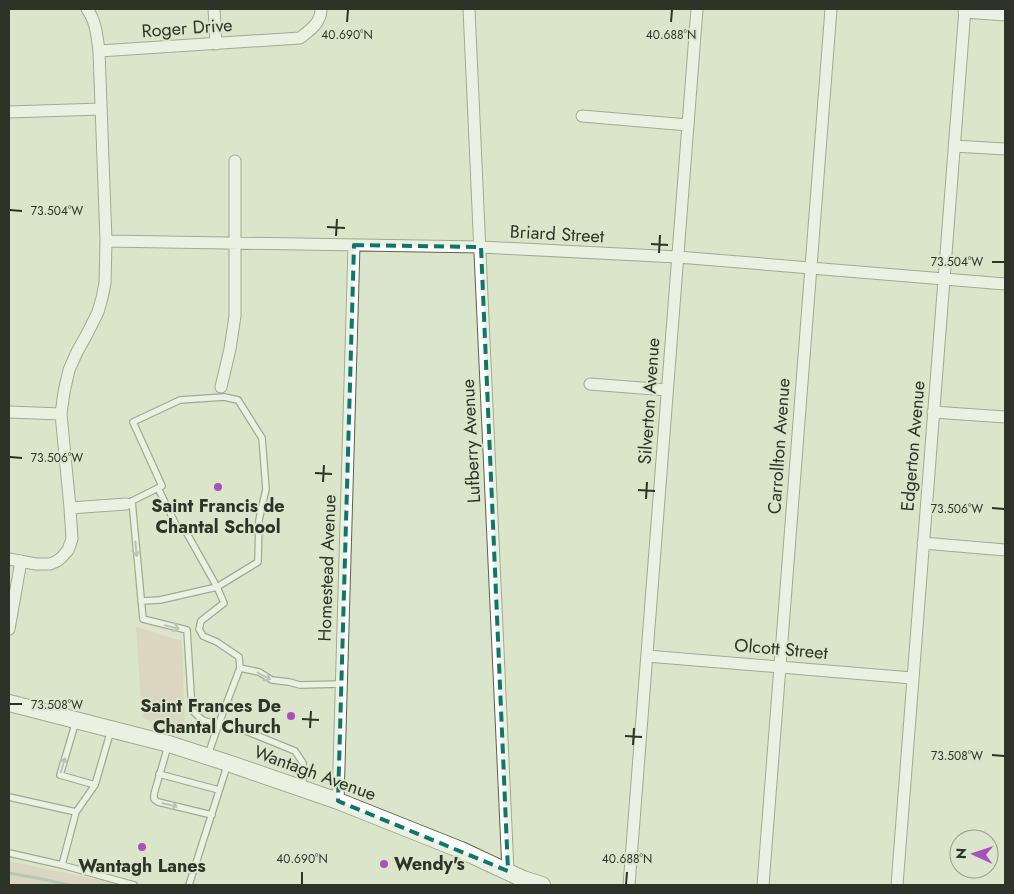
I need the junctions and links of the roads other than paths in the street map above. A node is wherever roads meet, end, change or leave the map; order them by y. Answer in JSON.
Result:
{"nodes":[{"id":1,"x":87,"y":9,"type":"edge"},
{"id":2,"x":214,"y":9,"type":"edge"},
{"id":3,"x":321,"y":9,"type":"edge"},
{"id":4,"x":469,"y":9,"type":"edge"},
{"id":5,"x":697,"y":9,"type":"edge"},
{"id":6,"x":831,"y":9,"type":"edge"},
{"id":7,"x":964,"y":11,"type":"edge"},
{"id":8,"x":1005,"y":15,"type":"edge"},
{"id":9,"x":216,"y":44,"type":"junction"},
{"id":10,"x":99,"y":51,"type":"junction"},
{"id":11,"x":101,"y":109,"type":"junction"},
{"id":12,"x":9,"y":112,"type":"edge"},
{"id":13,"x":582,"y":116,"type":"dead end"},
{"id":14,"x":688,"y":124,"type":"junction"},
{"id":15,"x":954,"y":146,"type":"junction"},
{"id":16,"x":1005,"y":149,"type":"edge"},
{"id":17,"x":235,"y":161,"type":"dead end"},
{"id":18,"x":106,"y":241,"type":"junction"},
{"id":19,"x":236,"y":244,"type":"junction"},
{"id":20,"x":354,"y":246,"type":"junction"},
{"id":21,"x":480,"y":247,"type":"junction"},
{"id":22,"x":678,"y":257,"type":"junction"},
{"id":23,"x":811,"y":268,"type":"junction"},
{"id":24,"x":944,"y":278,"type":"junction"},
{"id":25,"x":1005,"y":284,"type":"edge"},
{"id":26,"x":590,"y":384,"type":"dead end"},
{"id":27,"x":221,"y":387,"type":"dead end"},
{"id":28,"x":667,"y":390,"type":"junction"},
{"id":29,"x":9,"y":412,"type":"edge"},
{"id":30,"x":933,"y":412,"type":"junction"},
{"id":31,"x":61,"y":414,"type":"junction"},
{"id":32,"x":1005,"y":417,"type":"edge"},
{"id":33,"x":158,"y":488,"type":"junction"},
{"id":34,"x":129,"y":502,"type":"junction"},
{"id":35,"x":70,"y":508,"type":"junction"},
{"id":36,"x":923,"y":543,"type":"junction"},
{"id":37,"x":1005,"y":550,"type":"edge"},
{"id":38,"x":9,"y":559,"type":"edge"},
{"id":39,"x":21,"y":561,"type":"junction"},
{"id":40,"x":217,"y":587,"type":"junction"},
{"id":41,"x":141,"y":601,"type":"junction"},
{"id":42,"x":9,"y":629,"type":"edge"},
{"id":43,"x":647,"y":656,"type":"junction"},
{"id":44,"x":780,"y":666,"type":"junction"},
{"id":45,"x":240,"y":668,"type":"junction"},
{"id":46,"x":912,"y":678,"type":"junction"},
{"id":47,"x":341,"y":684,"type":"junction"},
{"id":48,"x":9,"y":703,"type":"edge"},
{"id":49,"x":76,"y":720,"type":"junction"},
{"id":50,"x":219,"y":723,"type":"junction"},
{"id":51,"x":112,"y":729,"type":"junction"},
{"id":52,"x":169,"y":744,"type":"junction"},
{"id":53,"x":208,"y":757,"type":"junction"},
{"id":54,"x":228,"y":763,"type":"junction"},
{"id":55,"x":159,"y":774,"type":"junction"},
{"id":56,"x":95,"y":785,"type":"junction"},
{"id":57,"x":303,"y":789,"type":"junction"},
{"id":58,"x":219,"y":790,"type":"junction"},
{"id":59,"x":9,"y":797,"type":"edge"},
{"id":60,"x":338,"y":801,"type":"junction"},
{"id":61,"x":76,"y":812,"type":"junction"},
{"id":62,"x":212,"y":815,"type":"junction"},
{"id":63,"x":9,"y":853,"type":"edge"},
{"id":64,"x":62,"y":865,"type":"junction"},
{"id":65,"x":508,"y":871,"type":"junction"},
{"id":66,"x":522,"y":882,"type":"edge"},
{"id":67,"x":134,"y":885,"type":"edge"},
{"id":68,"x":190,"y":885,"type":"edge"},
{"id":69,"x":542,"y":885,"type":"edge"},
{"id":70,"x":629,"y":885,"type":"edge"},
{"id":71,"x":763,"y":885,"type":"edge"},
{"id":72,"x":897,"y":885,"type":"edge"}],
"edges":[{"from":1,"to":10,"type":"street"},
{"from":2,"to":9,"type":"street"},
{"from":3,"to":9,"type":"street","name":"Roger Drive"},
{"from":4,"to":21,"type":"street","name":"Lufberry Avenue"},
{"from":5,"to":14,"type":"street","name":"Silverton Avenue"},
{"from":6,"to":23,"type":"street","name":"Carrollton Avenue"},
{"from":7,"to":8,"type":"street"},
{"from":7,"to":15,"type":"street","name":"Edgerton Avenue"},
{"from":9,"to":10,"type":"street","name":"Roger Drive"},
{"from":10,"to":11,"type":"street"},
{"from":11,"to":12,"type":"street"},
{"from":11,"to":18,"type":"street"},
{"from":13,"to":14,"type":"street"},
{"from":14,"to":22,"type":"street","name":"Silverton Avenue"},
{"from":15,"to":16,"type":"street"},
{"from":15,"to":24,"type":"street","name":"Edgerton Avenue"},
{"from":17,"to":19,"type":"street"},
{"from":18,"to":19,"type":"street","name":"Briard Street"},
{"from":18,"to":31,"type":"street"},
{"from":19,"to":20,"type":"street","name":"Briard Street"},
{"from":19,"to":27,"type":"street"},
{"from":20,"to":21,"type":"street","name":"Briard Street"},
{"from":20,"to":47,"type":"street","name":"Homestead Avenue"},
{"from":21,"to":22,"type":"street","name":"Briard Street"},
{"from":21,"to":65,"type":"street","name":"Lufberry Avenue"},
{"from":22,"to":23,"type":"street","name":"Briard Street"},
{"from":22,"to":28,"type":"street","name":"Silverton Avenue"},
{"from":23,"to":24,"type":"street","name":"Briard Street"},
{"from":23,"to":44,"type":"street","name":"Carrollton Avenue"},
{"from":24,"to":25,"type":"street","name":"Briard Street"},
{"from":24,"to":30,"type":"street","name":"Edgerton Avenue"},
{"from":26,"to":28,"type":"street"},
{"from":28,"to":43,"type":"street","name":"Silverton Avenue"},
{"from":29,"to":31,"type":"street"},
{"from":30,"to":32,"type":"street"},
{"from":30,"to":36,"type":"street","name":"Edgerton Avenue"},
{"from":31,"to":35,"type":"street"},
{"from":33,"to":34,"type":"lane"},
{"from":33,"to":40,"type":"lane"},
{"from":33,"to":40,"type":"lane"},
{"from":34,"to":35,"type":"street"},
{"from":34,"to":41,"type":"lane","one_way":true},
{"from":35,"to":39,"type":"street"},
{"from":36,"to":37,"type":"street"},
{"from":36,"to":46,"type":"street","name":"Edgerton Avenue"},
{"from":38,"to":39,"type":"street"},
{"from":39,"to":42,"type":"street"},
{"from":40,"to":41,"type":"lane"},
{"from":40,"to":45,"type":"lane"},
{"from":41,"to":50,"type":"lane","one_way":true},
{"from":43,"to":44,"type":"street","name":"Olcott Street"},
{"from":43,"to":70,"type":"street","name":"Silverton Avenue"},
{"from":44,"to":46,"type":"street","name":"Olcott Street"},
{"from":44,"to":71,"type":"street","name":"Carrollton Avenue"},
{"from":45,"to":47,"type":"lane","one_way":true},
{"from":45,"to":50,"type":"lane"},
{"from":46,"to":72,"type":"street","name":"Edgerton Avenue"},
{"from":47,"to":60,"type":"street","name":"Homestead Avenue"},
{"from":48,"to":49,"type":"main road","name":"Wantagh Avenue"},
{"from":49,"to":51,"type":"main road","name":"Wantagh Avenue"},
{"from":56,"to":49,"type":"lane","one_way":true},
{"from":50,"to":53,"type":"lane"},
{"from":50,"to":57,"type":"lane"},
{"from":51,"to":52,"type":"main road","name":"Wantagh Avenue"},
{"from":51,"to":56,"type":"lane"},
{"from":52,"to":53,"type":"main road","name":"Wantagh Avenue"},
{"from":52,"to":55,"type":"lane"},
{"from":53,"to":54,"type":"main road","name":"Wantagh Avenue"},
{"from":54,"to":57,"type":"main road","name":"Wantagh Avenue"},
{"from":54,"to":58,"type":"lane"},
{"from":55,"to":58,"type":"lane"},
{"from":55,"to":62,"type":"lane","one_way":true},
{"from":56,"to":61,"type":"lane"},
{"from":57,"to":60,"type":"main road","name":"Wantagh Avenue"},
{"from":58,"to":62,"type":"lane"},
{"from":59,"to":61,"type":"lane"},
{"from":60,"to":65,"type":"main road","name":"Wantagh Avenue"},
{"from":61,"to":64,"type":"lane"},
{"from":62,"to":68,"type":"lane"},
{"from":63,"to":64,"type":"lane"},
{"from":64,"to":67,"type":"lane"},
{"from":65,"to":66,"type":"main road","name":"Wantagh Avenue"},
{"from":66,"to":69,"type":"main road","name":"Wantagh Avenue"}]}
